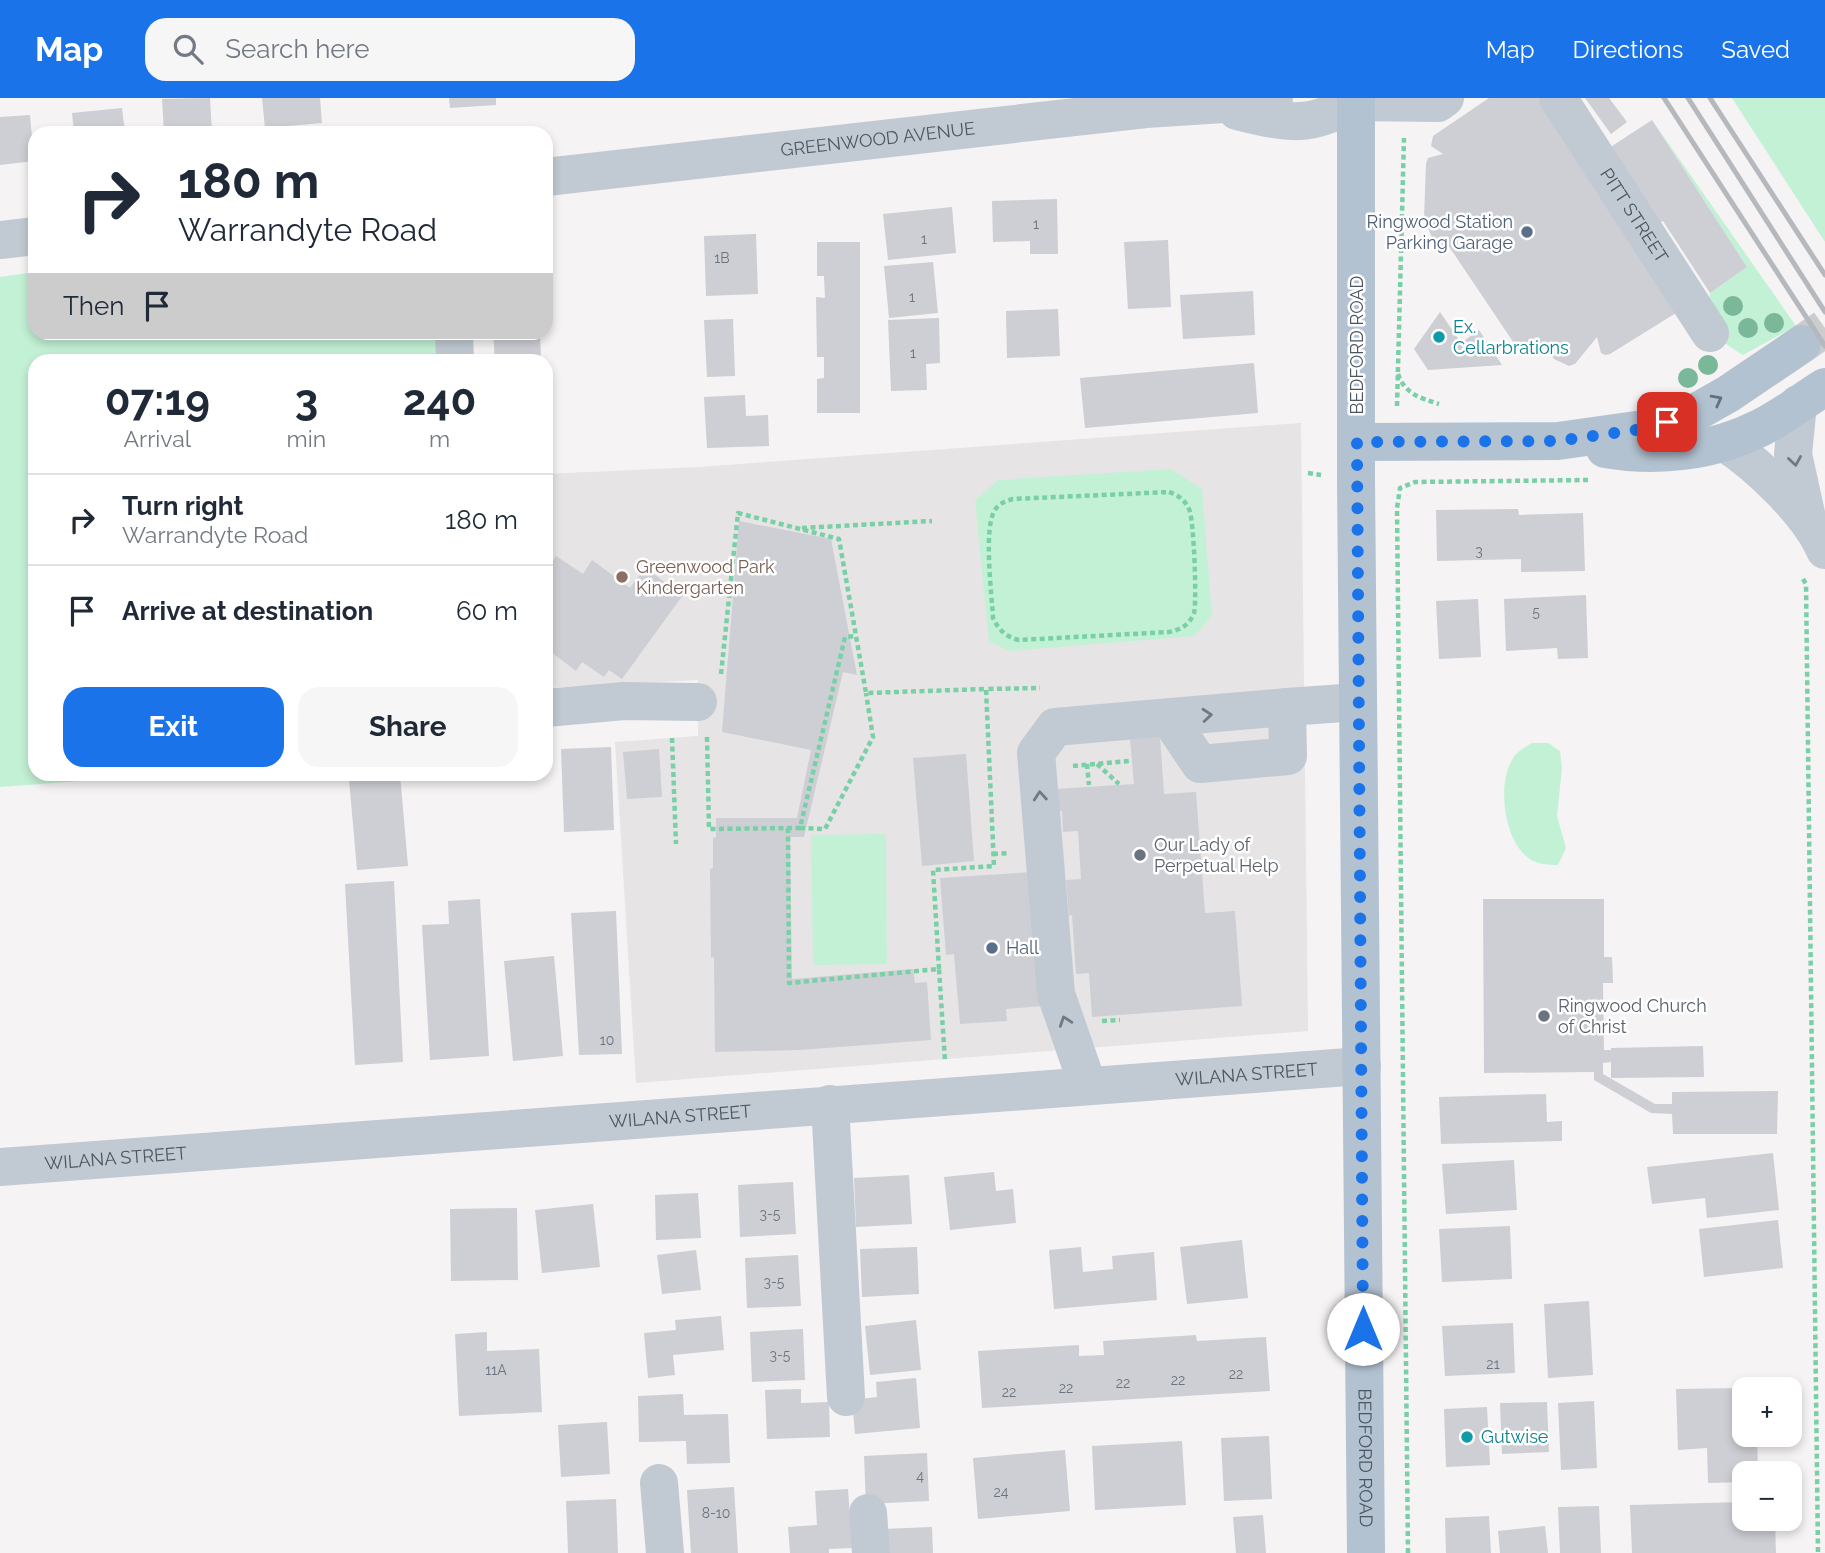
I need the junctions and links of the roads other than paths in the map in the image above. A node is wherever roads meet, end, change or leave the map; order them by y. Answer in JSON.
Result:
{"nodes":[{"id":1,"x":1274,"y":98,"type":"edge"},
{"id":2,"x":1445,"y":98,"type":"edge"},
{"id":3,"x":1558,"y":98,"type":"edge"},
{"id":4,"x":1353,"y":99,"type":"edge"},
{"id":5,"x":1211,"y":105,"type":"junction"},
{"id":6,"x":553,"y":176,"type":"edge"},
{"id":7,"x":28,"y":237,"type":"edge"},
{"id":8,"x":0,"y":240,"type":"edge"},
{"id":9,"x":1710,"y":333,"type":"dead end"},
{"id":10,"x":1802,"y":344,"type":"tunnel mouth"},
{"id":11,"x":1812,"y":395,"type":"edge"},
{"id":12,"x":1558,"y":441,"type":"junction"},
{"id":13,"x":1357,"y":442,"type":"junction"},
{"id":14,"x":1725,"y":443,"type":"junction"},
{"id":15,"x":1807,"y":518,"type":"junction"},
{"id":16,"x":1812,"y":562,"type":"edge"},
{"id":17,"x":692,"y":702,"type":"road end"},
{"id":18,"x":1358,"y":702,"type":"junction"},
{"id":19,"x":553,"y":707,"type":"edge"},
{"id":20,"x":1362,"y":1066,"type":"junction"},
{"id":21,"x":1088,"y":1086,"type":"junction"},
{"id":22,"x":830,"y":1104,"type":"junction"},
{"id":23,"x":0,"y":1167,"type":"edge"},
{"id":24,"x":846,"y":1397,"type":"dead end"},
{"id":25,"x":659,"y":1483,"type":"dead end"},
{"id":26,"x":868,"y":1513,"type":"dead end"},
{"id":27,"x":664,"y":1553,"type":"edge"},
{"id":28,"x":871,"y":1553,"type":"edge"},
{"id":29,"x":1366,"y":1553,"type":"edge"}],
"edges":[{"from":1,"to":5,"type":"street","name":"GREENWOOD AVENUE"},
{"from":2,"to":4,"type":"street"},
{"from":3,"to":9,"type":"street","name":"PITT STREET"},
{"from":4,"to":5,"type":"street","name":"GREENWOOD AVENUE"},
{"from":4,"to":13,"type":"main road","name":"BEDFORD ROAD"},
{"from":5,"to":6,"type":"street","name":"GREENWOOD AVENUE"},
{"from":7,"to":8,"type":"street"},
{"from":12,"to":10,"type":"main road","one_way":true},
{"from":11,"to":14,"type":"main road"},
{"from":11,"to":15,"type":"street","one_way":true},
{"from":12,"to":13,"type":"main road"},
{"from":12,"to":14,"type":"main road"},
{"from":13,"to":18,"type":"main road","name":"BEDFORD ROAD"},
{"from":14,"to":15,"type":"street"},
{"from":15,"to":16,"type":"street"},
{"from":17,"to":19,"type":"street"},
{"from":18,"to":20,"type":"main road","name":"BEDFORD ROAD"},
{"from":21,"to":18,"type":"street","one_way":true},
{"from":20,"to":21,"type":"street","name":"WILANA STREET"},
{"from":20,"to":29,"type":"main road","name":"BEDFORD ROAD"},
{"from":21,"to":22,"type":"street","name":"WILANA STREET"},
{"from":22,"to":23,"type":"street","name":"WILANA STREET"},
{"from":22,"to":24,"type":"street"},
{"from":25,"to":27,"type":"street"},
{"from":26,"to":28,"type":"street"}]}
